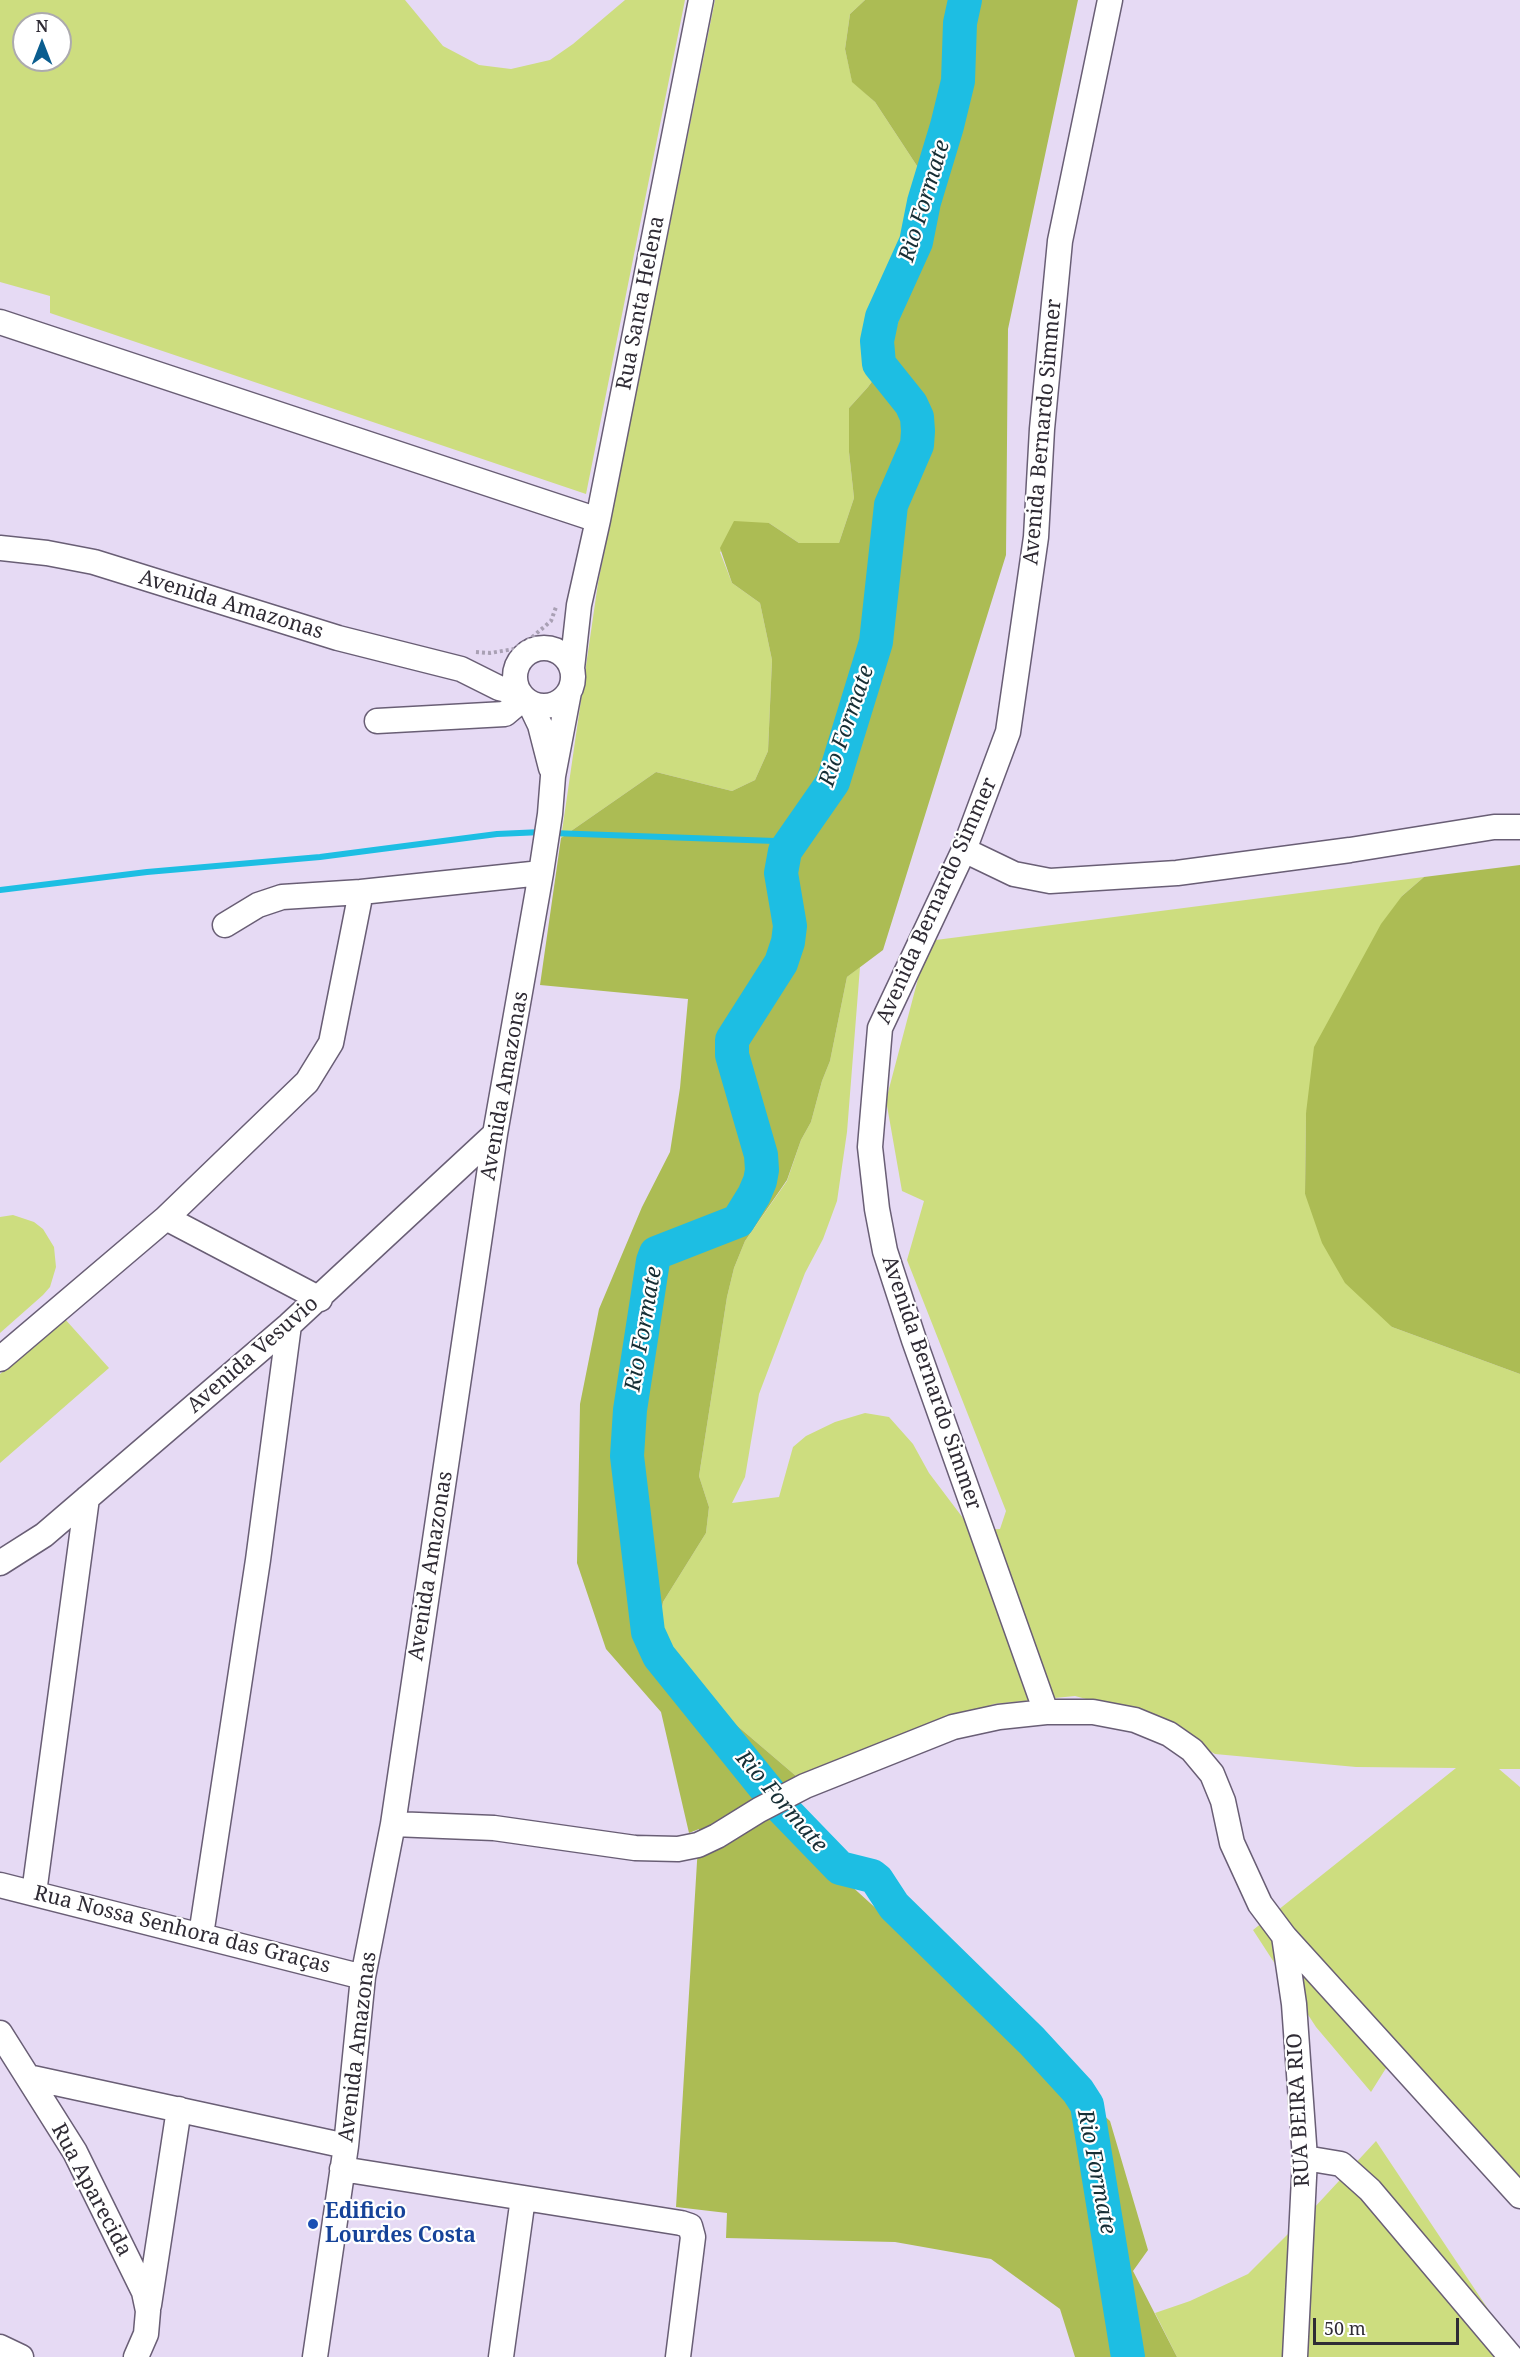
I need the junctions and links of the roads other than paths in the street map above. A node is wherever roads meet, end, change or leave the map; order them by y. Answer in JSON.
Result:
{"nodes":[{"id":1,"x":700,"y":0,"type":"edge"},
{"id":2,"x":1110,"y":0,"type":"edge"},
{"id":3,"x":0,"y":321,"type":"edge"},
{"id":4,"x":598,"y":520,"type":"junction"},
{"id":5,"x":0,"y":548,"type":"edge"},
{"id":6,"x":569,"y":603,"type":"junction"},
{"id":7,"x":545,"y":648,"type":"junction"},
{"id":8,"x":522,"y":658,"type":"junction"},
{"id":9,"x":465,"y":660,"type":"junction"},
{"id":10,"x":572,"y":668,"type":"junction"},
{"id":11,"x":569,"y":692,"type":"junction"},
{"id":12,"x":525,"y":698,"type":"junction"},
{"id":13,"x":377,"y":720,"type":"dead end"},
{"id":14,"x":553,"y":776,"type":"junction"},
{"id":15,"x":1520,"y":827,"type":"edge"},
{"id":16,"x":964,"y":850,"type":"junction"},
{"id":17,"x":541,"y":873,"type":"junction"},
{"id":18,"x":361,"y":892,"type":"junction"},
{"id":19,"x":225,"y":925,"type":"dead end"},
{"id":20,"x":495,"y":1134,"type":"junction"},
{"id":21,"x":166,"y":1218,"type":"junction"},
{"id":22,"x":320,"y":1299,"type":"junction"},
{"id":23,"x":289,"y":1325,"type":"junction"},
{"id":24,"x":0,"y":1359,"type":"edge"},
{"id":25,"x":87,"y":1498,"type":"junction"},
{"id":26,"x":0,"y":1563,"type":"edge"},
{"id":27,"x":1046,"y":1712,"type":"junction"},
{"id":28,"x":393,"y":1824,"type":"junction"},
{"id":29,"x":0,"y":1885,"type":"edge"},
{"id":30,"x":34,"y":1893,"type":"junction"},
{"id":31,"x":201,"y":1935,"type":"junction"},
{"id":32,"x":1284,"y":1936,"type":"junction"},
{"id":33,"x":363,"y":1977,"type":"junction"},
{"id":34,"x":0,"y":2033,"type":"edge"},
{"id":35,"x":28,"y":2077,"type":"junction"},
{"id":36,"x":179,"y":2109,"type":"junction"},
{"id":37,"x":344,"y":2157,"type":"junction"},
{"id":38,"x":1305,"y":2158,"type":"junction"},
{"id":39,"x":1520,"y":2196,"type":"edge"},
{"id":40,"x":523,"y":2198,"type":"junction"},
{"id":41,"x":148,"y":2311,"type":"junction"},
{"id":42,"x":0,"y":2347,"type":"edge"},
{"id":43,"x":21,"y":2357,"type":"edge"},
{"id":44,"x":136,"y":2357,"type":"edge"},
{"id":45,"x":315,"y":2357,"type":"edge"},
{"id":46,"x":501,"y":2357,"type":"edge"},
{"id":47,"x":678,"y":2357,"type":"edge"},
{"id":48,"x":1294,"y":2357,"type":"edge"},
{"id":49,"x":1511,"y":2357,"type":"edge"}],
"edges":[{"from":1,"to":4,"type":"street","name":"Rua Santa Helena"},
{"from":2,"to":16,"type":"street","name":"Avenida Bernardo Simmer"},
{"from":3,"to":4,"type":"street"},
{"from":4,"to":6,"type":"street","name":"Rua Santa Helena"},
{"from":5,"to":9,"type":"street","name":"Avenida Amazonas"},
{"from":6,"to":7,"type":"street","name":"Rua Santa Helena"},
{"from":6,"to":10,"type":"street","name":"Rua Santa Helena"},
{"from":7,"to":8,"type":"street"},
{"from":7,"to":10,"type":"street"},
{"from":8,"to":9,"type":"street","name":"Avenida Amazonas"},
{"from":8,"to":12,"type":"street"},
{"from":9,"to":12,"type":"street","name":"Avenida Amazonas"},
{"from":10,"to":11,"type":"street"},
{"from":11,"to":12,"type":"street"},
{"from":11,"to":14,"type":"street","name":"Avenida Amazonas"},
{"from":12,"to":13,"type":"street"},
{"from":12,"to":14,"type":"street","name":"Avenida Amazonas"},
{"from":14,"to":17,"type":"street","name":"Avenida Amazonas"},
{"from":15,"to":16,"type":"street"},
{"from":16,"to":27,"type":"street","name":"Avenida Bernardo Simmer"},
{"from":17,"to":18,"type":"street"},
{"from":17,"to":20,"type":"street","name":"Avenida Amazonas"},
{"from":18,"to":19,"type":"street"},
{"from":18,"to":21,"type":"street"},
{"from":20,"to":22,"type":"street","name":"Avenida Vesuvio"},
{"from":20,"to":28,"type":"street","name":"Avenida Amazonas"},
{"from":21,"to":22,"type":"street"},
{"from":21,"to":24,"type":"street"},
{"from":22,"to":23,"type":"street","name":"Avenida Vesuvio"},
{"from":23,"to":25,"type":"street","name":"Avenida Vesuvio"},
{"from":23,"to":31,"type":"street"},
{"from":25,"to":26,"type":"street","name":"Avenida Vesuvio"},
{"from":25,"to":30,"type":"street"},
{"from":27,"to":28,"type":"street"},
{"from":27,"to":32,"type":"street"},
{"from":28,"to":33,"type":"street","name":"Avenida Amazonas"},
{"from":29,"to":30,"type":"street","name":"Rua Nossa Senhora das Graças"},
{"from":30,"to":31,"type":"street","name":"Rua Nossa Senhora das Graças"},
{"from":31,"to":33,"type":"street","name":"Rua Nossa Senhora das Graças"},
{"from":32,"to":38,"type":"street","name":"RUA BEIRA RIO"},
{"from":32,"to":39,"type":"street"},
{"from":33,"to":37,"type":"street","name":"Avenida Amazonas"},
{"from":34,"to":35,"type":"street","name":"Rua Aparecida"},
{"from":35,"to":36,"type":"street"},
{"from":35,"to":41,"type":"street","name":"Rua Aparecida"},
{"from":36,"to":37,"type":"street"},
{"from":36,"to":41,"type":"street"},
{"from":37,"to":40,"type":"street"},
{"from":37,"to":45,"type":"street","name":"Avenida Amazonas"},
{"from":38,"to":48,"type":"street","name":"RUA BEIRA RIO"},
{"from":38,"to":49,"type":"street"},
{"from":40,"to":46,"type":"street"},
{"from":40,"to":47,"type":"street"},
{"from":41,"to":44,"type":"street","name":"Rua Aparecida"},
{"from":42,"to":43,"type":"street"}]}
